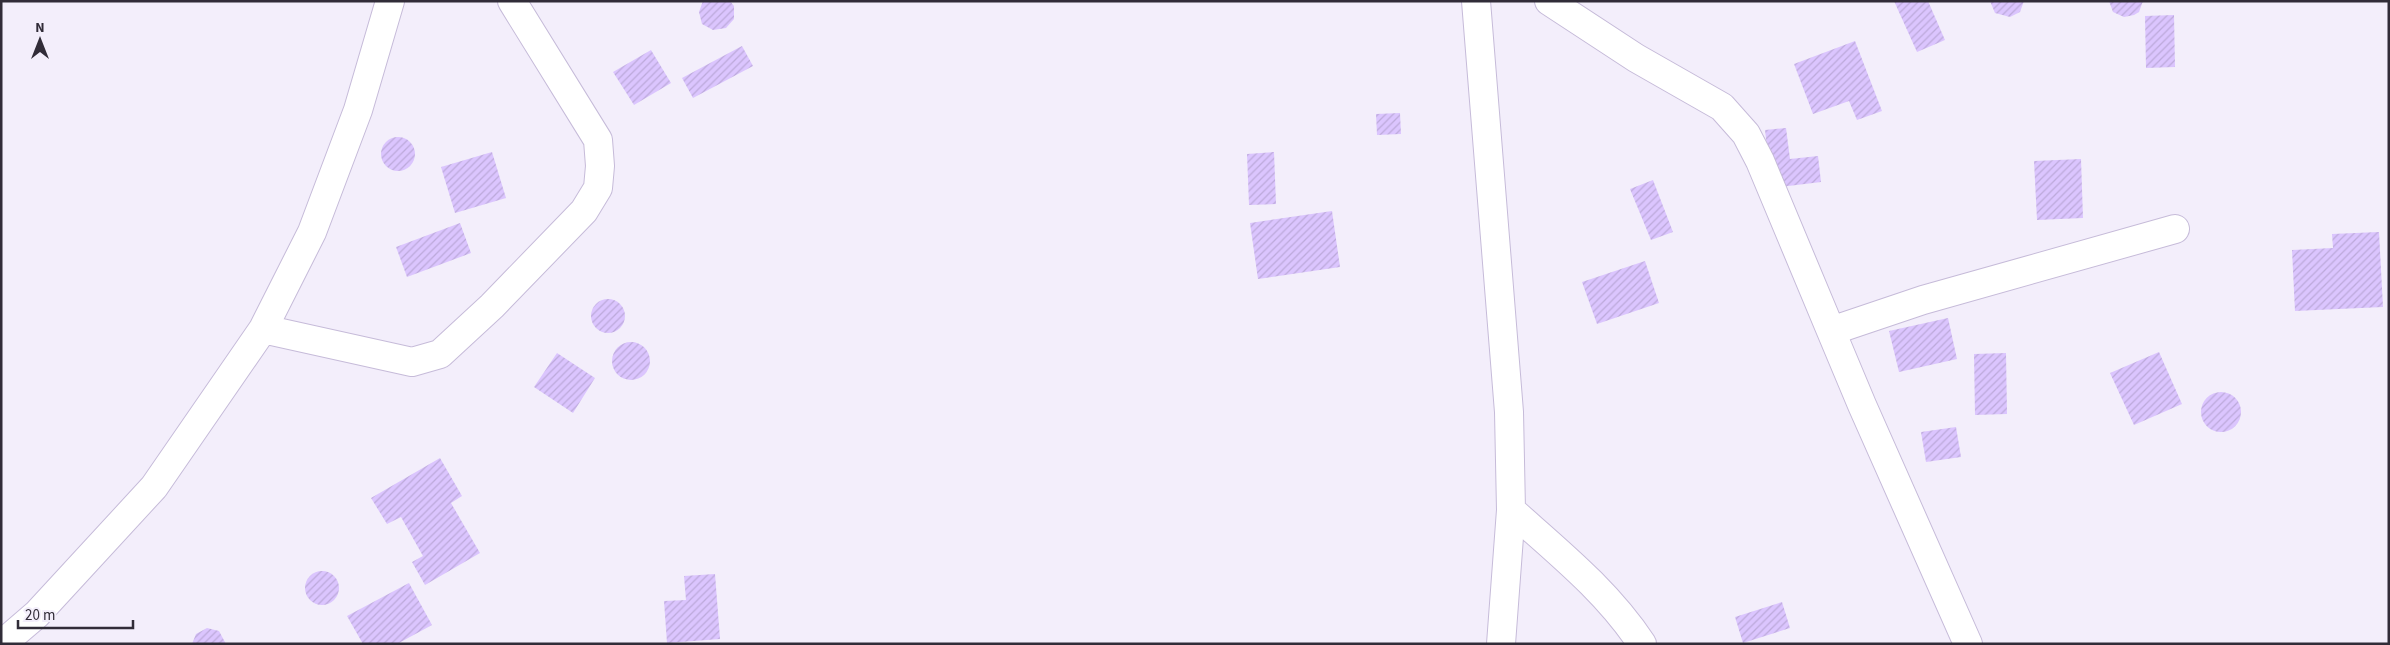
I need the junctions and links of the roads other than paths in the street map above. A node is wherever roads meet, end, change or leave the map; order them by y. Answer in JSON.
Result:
{"nodes":[{"id":1,"x":390,"y":1,"type":"edge"},
{"id":2,"x":512,"y":1,"type":"edge"},
{"id":3,"x":1476,"y":1,"type":"edge"},
{"id":4,"x":1549,"y":1,"type":"edge"},
{"id":5,"x":2175,"y":229,"type":"dead end"},
{"id":6,"x":263,"y":329,"type":"junction"},
{"id":7,"x":1831,"y":331,"type":"junction"},
{"id":8,"x":1511,"y":510,"type":"junction"},
{"id":9,"x":2,"y":644,"type":"edge"},
{"id":10,"x":1501,"y":644,"type":"edge"},
{"id":11,"x":1642,"y":644,"type":"edge"},
{"id":12,"x":1968,"y":644,"type":"edge"}],
"edges":[{"from":1,"to":6,"type":"street"},
{"from":2,"to":6,"type":"street"},
{"from":3,"to":8,"type":"street"},
{"from":4,"to":7,"type":"street"},
{"from":5,"to":7,"type":"street"},
{"from":6,"to":9,"type":"street"},
{"from":7,"to":12,"type":"street"},
{"from":8,"to":10,"type":"street"},
{"from":8,"to":11,"type":"street"}]}
